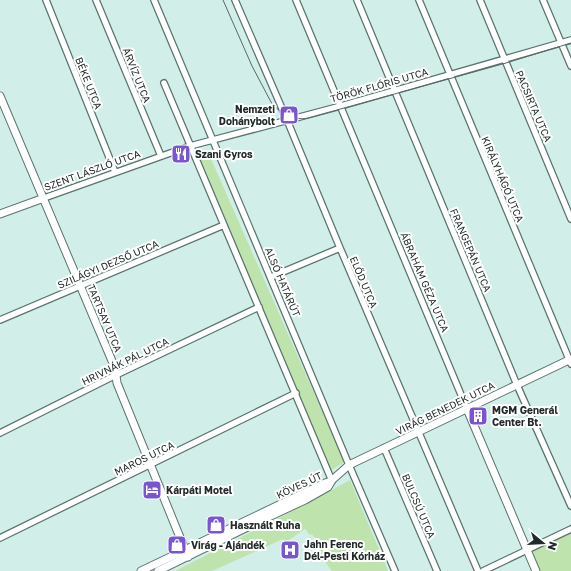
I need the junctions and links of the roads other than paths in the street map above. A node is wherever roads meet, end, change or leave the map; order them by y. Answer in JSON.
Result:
{"nodes":[{"id":1,"x":46,"y":0,"type":"edge"},
{"id":2,"x":96,"y":0,"type":"edge"},
{"id":3,"x":154,"y":0,"type":"edge"},
{"id":4,"x":235,"y":0,"type":"edge"},
{"id":5,"x":296,"y":0,"type":"edge"},
{"id":6,"x":357,"y":0,"type":"edge"},
{"id":7,"x":419,"y":0,"type":"edge"},
{"id":8,"x":480,"y":0,"type":"edge"},
{"id":9,"x":544,"y":0,"type":"edge"},
{"id":10,"x":571,"y":40,"type":"edge"},
{"id":11,"x":562,"y":43,"type":"junction"},
{"id":12,"x":504,"y":59,"type":"junction"},
{"id":13,"x":571,"y":66,"type":"edge"},
{"id":14,"x":449,"y":75,"type":"junction"},
{"id":15,"x":164,"y":83,"type":"dead end"},
{"id":16,"x":395,"y":90,"type":"junction"},
{"id":17,"x":0,"y":96,"type":"edge"},
{"id":18,"x":341,"y":106,"type":"junction"},
{"id":19,"x":287,"y":120,"type":"junction"},
{"id":20,"x":214,"y":140,"type":"junction"},
{"id":21,"x":191,"y":146,"type":"junction"},
{"id":22,"x":161,"y":156,"type":"junction"},
{"id":23,"x":116,"y":172,"type":"junction"},
{"id":24,"x":44,"y":198,"type":"junction"},
{"id":25,"x":0,"y":214,"type":"edge"},
{"id":26,"x":571,"y":219,"type":"edge"},
{"id":27,"x":224,"y":225,"type":"junction"},
{"id":28,"x":340,"y":248,"type":"junction"},
{"id":29,"x":271,"y":277,"type":"junction"},
{"id":30,"x":80,"y":285,"type":"junction"},
{"id":31,"x":259,"y":307,"type":"junction"},
{"id":32,"x":0,"y":320,"type":"edge"},
{"id":33,"x":570,"y":361,"type":"edge"},
{"id":34,"x":116,"y":375,"type":"junction"},
{"id":35,"x":517,"y":385,"type":"junction"},
{"id":36,"x":296,"y":393,"type":"junction"},
{"id":37,"x":467,"y":409,"type":"junction"},
{"id":38,"x":418,"y":432,"type":"junction"},
{"id":39,"x":0,"y":433,"type":"edge"},
{"id":40,"x":384,"y":448,"type":"junction"},
{"id":41,"x":150,"y":464,"type":"junction"},
{"id":42,"x":350,"y":465,"type":"junction"},
{"id":43,"x":332,"y":481,"type":"junction"},
{"id":44,"x":571,"y":506,"type":"edge"},
{"id":45,"x":571,"y":529,"type":"edge"},
{"id":46,"x":0,"y":538,"type":"edge"},
{"id":47,"x":527,"y":550,"type":"junction"},
{"id":48,"x":187,"y":553,"type":"junction"},
{"id":49,"x":141,"y":571,"type":"edge"},
{"id":50,"x":158,"y":571,"type":"edge"},
{"id":51,"x":395,"y":571,"type":"edge"},
{"id":52,"x":437,"y":571,"type":"edge"},
{"id":53,"x":478,"y":571,"type":"edge"},
{"id":54,"x":483,"y":571,"type":"edge"},
{"id":55,"x":536,"y":571,"type":"edge"}],
"edges":[{"from":1,"to":23,"type":"street","name":"BÉKE UTCA"},
{"from":2,"to":22,"type":"street","name":"ÁRVÍZ UTCA"},
{"from":3,"to":20,"type":"street","name":"ALSÓ HATÁRÚT"},
{"from":4,"to":19,"type":"street","name":"ELŐD UTCA"},
{"from":5,"to":18,"type":"street","name":"ÁBRAHÁM GÉZA UTCA"},
{"from":6,"to":16,"type":"street","name":"FRANGEPÁN UTCA"},
{"from":7,"to":14,"type":"street","name":"KIRÁLYHÁGÓ UTCA"},
{"from":8,"to":12,"type":"street","name":"PACSIRTA UTCA"},
{"from":9,"to":11,"type":"street"},
{"from":10,"to":11,"type":"street","name":"TÖRÖK FLÓRIS UTCA"},
{"from":11,"to":12,"type":"street","name":"TÖRÖK FLÓRIS UTCA"},
{"from":11,"to":13,"type":"street"},
{"from":12,"to":14,"type":"street","name":"TÖRÖK FLÓRIS UTCA"},
{"from":12,"to":26,"type":"street","name":"PACSIRTA UTCA"},
{"from":14,"to":16,"type":"street","name":"TÖRÖK FLÓRIS UTCA"},
{"from":14,"to":33,"type":"street","name":"KIRÁLYHÁGÓ UTCA"},
{"from":15,"to":21,"type":"street"},
{"from":16,"to":18,"type":"street","name":"TÖRÖK FLÓRIS UTCA"},
{"from":16,"to":35,"type":"street","name":"FRANGEPÁN UTCA"},
{"from":17,"to":24,"type":"street","name":"TARTSAY UTCA"},
{"from":18,"to":19,"type":"street","name":"TÖRÖK FLÓRIS UTCA"},
{"from":18,"to":37,"type":"street","name":"ÁBRAHÁM GÉZA UTCA"},
{"from":19,"to":20,"type":"street","name":"TÖRÖK FLÓRIS UTCA"},
{"from":19,"to":28,"type":"street","name":"ELŐD UTCA"},
{"from":20,"to":21,"type":"street","name":"TÖRÖK FLÓRIS UTCA"},
{"from":20,"to":29,"type":"street","name":"ALSÓ HATÁRÚT"},
{"from":21,"to":22,"type":"street","name":"SZENT LÁSZLÓ UTCA"},
{"from":21,"to":27,"type":"street"},
{"from":22,"to":23,"type":"street","name":"SZENT LÁSZLÓ UTCA"},
{"from":23,"to":24,"type":"street","name":"SZENT LÁSZLÓ UTCA"},
{"from":24,"to":25,"type":"street","name":"SZENT LÁSZLÓ UTCA"},
{"from":24,"to":30,"type":"street","name":"TARTSAY UTCA"},
{"from":27,"to":30,"type":"street","name":"SZILÁGYI DEZSŐ UTCA"},
{"from":27,"to":31,"type":"street"},
{"from":28,"to":29,"type":"street"},
{"from":28,"to":38,"type":"street","name":"ELŐD UTCA"},
{"from":29,"to":42,"type":"street","name":"ALSÓ HATÁRÚT"},
{"from":30,"to":32,"type":"street","name":"SZILÁGYI DEZSŐ UTCA"},
{"from":30,"to":34,"type":"street","name":"TARTSAY UTCA"},
{"from":31,"to":34,"type":"street","name":"HRIVNÁK PÁL UTCA"},
{"from":31,"to":36,"type":"street"},
{"from":33,"to":35,"type":"street","name":"VIRÁG BENEDEK UTCA"},
{"from":34,"to":39,"type":"street","name":"HRIVNÁK PÁL UTCA"},
{"from":34,"to":41,"type":"street","name":"TARTSAY UTCA"},
{"from":35,"to":37,"type":"street","name":"VIRÁG BENEDEK UTCA"},
{"from":35,"to":44,"type":"street","name":"FRANGEPÁN UTCA"},
{"from":36,"to":41,"type":"street","name":"MAROS UTCA"},
{"from":36,"to":43,"type":"street"},
{"from":37,"to":38,"type":"street","name":"VIRÁG BENEDEK UTCA"},
{"from":37,"to":47,"type":"street","name":"ÁBRAHÁM GÉZA UTCA"},
{"from":38,"to":40,"type":"street","name":"VIRÁG BENEDEK UTCA"},
{"from":38,"to":53,"type":"street","name":"ELŐD UTCA"},
{"from":40,"to":42,"type":"street","name":"VIRÁG BENEDEK UTCA"},
{"from":40,"to":52,"type":"street","name":"BULCSÚ UTCA"},
{"from":41,"to":46,"type":"street","name":"MAROS UTCA"},
{"from":41,"to":48,"type":"street","name":"TARTSAY UTCA"},
{"from":42,"to":43,"type":"street","name":"VIRÁG BENEDEK UTCA"},
{"from":42,"to":51,"type":"street","name":"ALSÓ HATÁRÚT"},
{"from":43,"to":48,"type":"street","name":"KÖVES ÚT"},
{"from":45,"to":47,"type":"street"},
{"from":47,"to":54,"type":"street"},
{"from":47,"to":55,"type":"street","name":"ÁBRAHÁM GÉZA UTCA"},
{"from":48,"to":49,"type":"street","name":"KÖVES ÚT"},
{"from":48,"to":50,"type":"street"}]}
